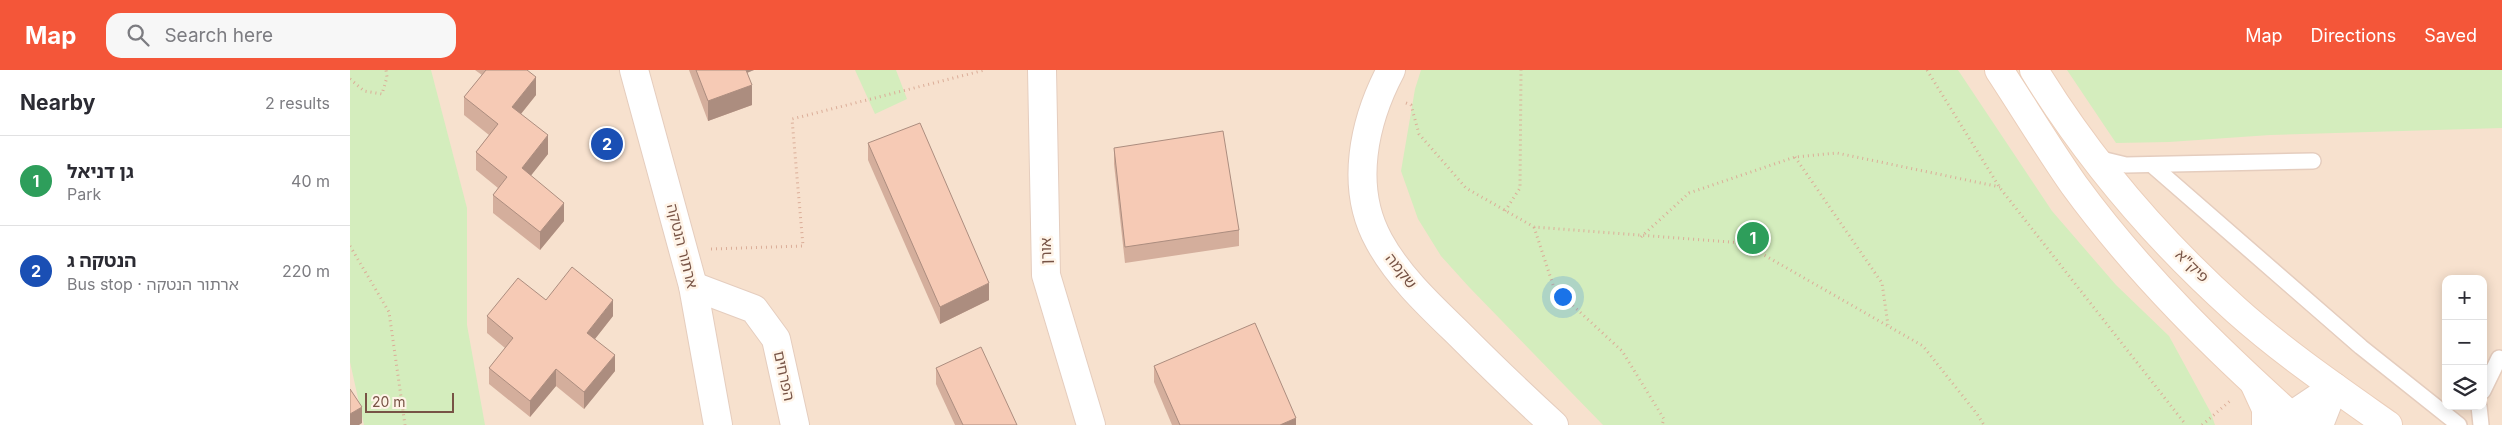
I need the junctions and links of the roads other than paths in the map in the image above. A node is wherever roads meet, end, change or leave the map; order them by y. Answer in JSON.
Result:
{"nodes":[{"id":1,"x":634,"y":70,"type":"edge"},
{"id":2,"x":1042,"y":70,"type":"edge"},
{"id":3,"x":1999,"y":70,"type":"edge"},
{"id":4,"x":2034,"y":70,"type":"edge"},
{"id":5,"x":1385,"y":81,"type":"edge"},
{"id":6,"x":2093,"y":157,"type":"junction"},
{"id":7,"x":2314,"y":161,"type":"dead end"},
{"id":8,"x":2152,"y":165,"type":"junction"},
{"id":9,"x":693,"y":286,"type":"junction"},
{"id":10,"x":2499,"y":358,"type":"dead end"},
{"id":11,"x":2487,"y":383,"type":"edge"},
{"id":12,"x":2334,"y":387,"type":"junction"},
{"id":13,"x":2479,"y":410,"type":"edge"},
{"id":14,"x":2286,"y":423,"type":"edge"},
{"id":15,"x":718,"y":425,"type":"edge"},
{"id":16,"x":795,"y":425,"type":"edge"},
{"id":17,"x":1091,"y":425,"type":"edge"},
{"id":18,"x":1554,"y":425,"type":"edge"},
{"id":19,"x":2319,"y":425,"type":"edge"},
{"id":20,"x":2388,"y":425,"type":"edge"},
{"id":21,"x":2459,"y":425,"type":"edge"},
{"id":22,"x":2481,"y":425,"type":"edge"}],
"edges":[{"from":1,"to":9,"type":"street","name":"ארתור הנטקה"},
{"from":2,"to":17,"type":"street","name":"אורן"},
{"from":3,"to":14,"type":"street"},
{"from":4,"to":6,"type":"street","name":"פיק\"א"},
{"from":5,"to":18,"type":"street","name":"שקמה"},
{"from":6,"to":8,"type":"lane"},
{"from":6,"to":12,"type":"street","name":"פיק\"א"},
{"from":7,"to":8,"type":"lane"},
{"from":8,"to":21,"type":"lane"},
{"from":9,"to":15,"type":"street","name":"ארתור הנטקה"},
{"from":9,"to":16,"type":"street","name":"הפרחים"},
{"from":10,"to":11,"type":"lane"},
{"from":12,"to":14,"type":"street"},
{"from":12,"to":19,"type":"street"},
{"from":12,"to":20,"type":"street","name":"פיק\"א"},
{"from":13,"to":22,"type":"lane"}]}
